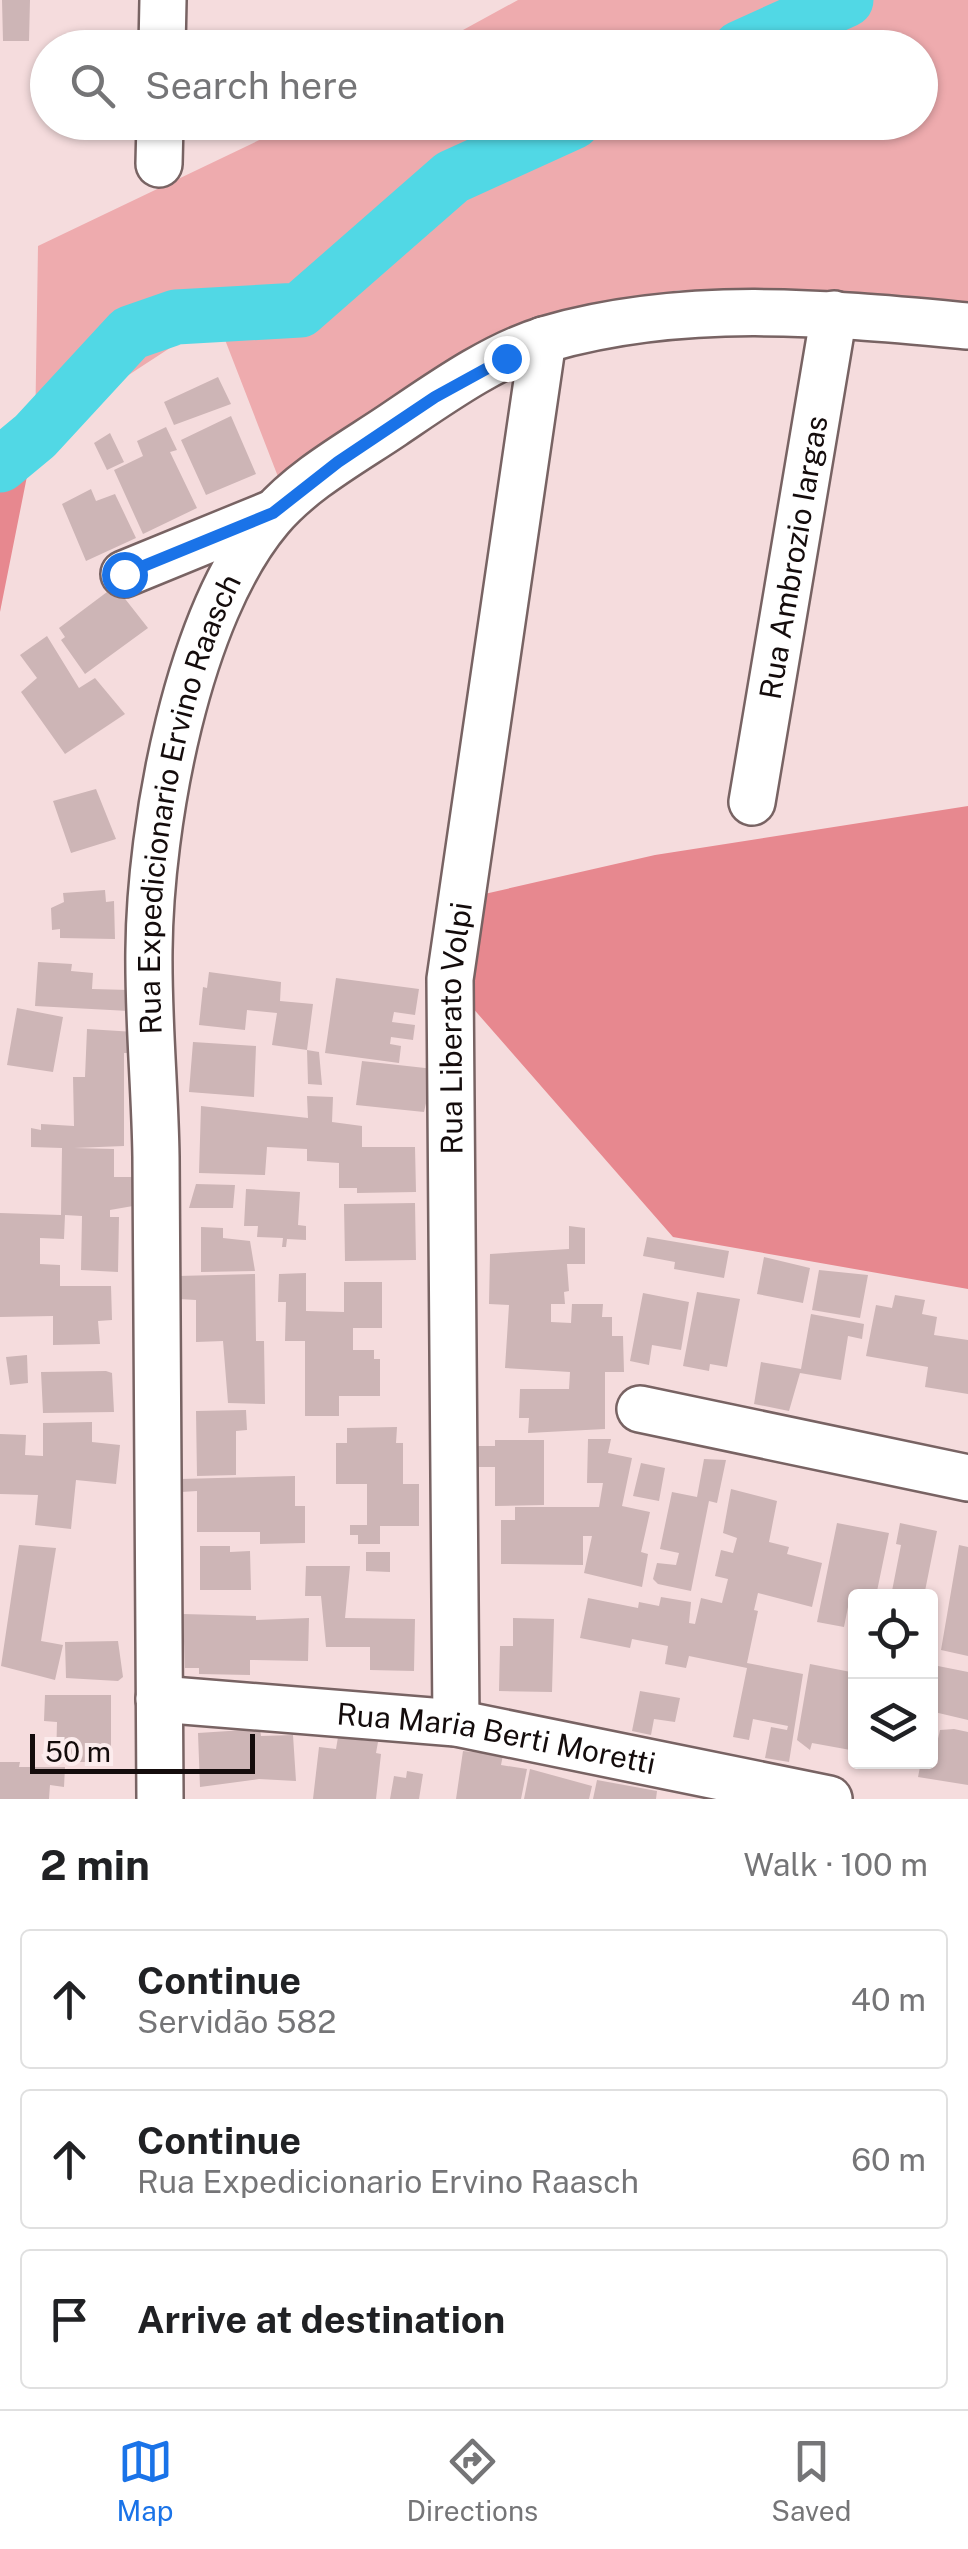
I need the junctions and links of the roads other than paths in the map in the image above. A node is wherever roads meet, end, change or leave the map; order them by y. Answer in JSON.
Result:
{"nodes":[{"id":1,"x":834,"y":314,"type":"junction"},
{"id":2,"x":968,"y":326,"type":"edge"},
{"id":3,"x":544,"y":340,"type":"junction"},
{"id":4,"x":273,"y":513,"type":"junction"},
{"id":5,"x":124,"y":574,"type":"dead end"},
{"id":6,"x":752,"y":802,"type":"dead end"},
{"id":7,"x":640,"y":1409,"type":"dead end"},
{"id":8,"x":968,"y":1478,"type":"edge"},
{"id":9,"x":159,"y":1699,"type":"junction"},
{"id":10,"x":456,"y":1722,"type":"junction"},
{"id":11,"x":160,"y":1799,"type":"edge"},
{"id":12,"x":828,"y":1799,"type":"edge"}],
"edges":[{"from":1,"to":2,"type":"street","name":"Rua Expedicionario Ervino Raasch"},
{"from":1,"to":3,"type":"street","name":"Rua Expedicionario Ervino Raasch"},
{"from":1,"to":6,"type":"street","name":"Rua Ambrozio Iargas"},
{"from":3,"to":4,"type":"street","name":"Rua Expedicionario Ervino Raasch"},
{"from":3,"to":10,"type":"street","name":"Rua Liberato Volpi"},
{"from":4,"to":5,"type":"street"},
{"from":4,"to":9,"type":"street","name":"Rua Expedicionario Ervino Raasch"},
{"from":7,"to":8,"type":"street"},
{"from":9,"to":10,"type":"street","name":"Rua Maria Berti Moretti"},
{"from":9,"to":11,"type":"street","name":"Rua Expedicionario Ervino Raasch"},
{"from":10,"to":12,"type":"street","name":"Rua Maria Berti Moretti"}]}
